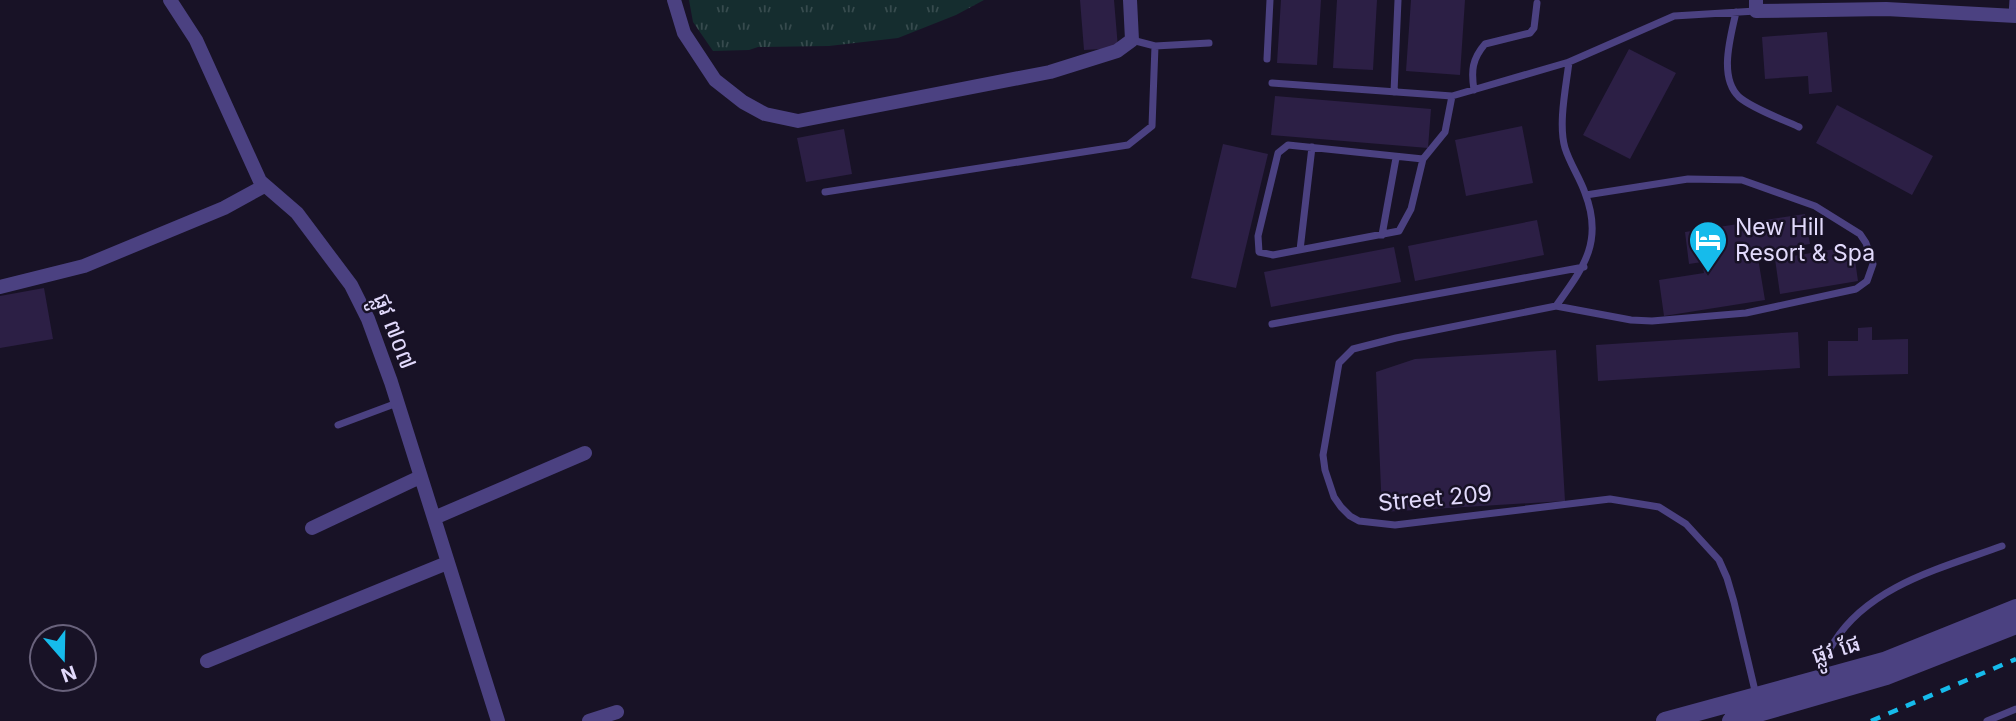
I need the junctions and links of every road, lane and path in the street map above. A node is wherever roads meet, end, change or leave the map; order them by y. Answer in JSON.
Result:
{"nodes":[{"id":1,"x":170,"y":0,"type":"edge"},
{"id":2,"x":674,"y":0,"type":"edge"},
{"id":3,"x":1130,"y":0,"type":"edge"},
{"id":4,"x":1270,"y":0,"type":"edge"},
{"id":5,"x":1398,"y":0,"type":"edge"},
{"id":6,"x":2013,"y":0,"type":"edge"},
{"id":7,"x":1537,"y":3,"type":"dead end"},
{"id":8,"x":1756,"y":5,"type":"edge"},
{"id":9,"x":1736,"y":12,"type":"junction"},
{"id":10,"x":2014,"y":16,"type":"edge"},
{"id":11,"x":1132,"y":40,"type":"junction"},
{"id":12,"x":1209,"y":43,"type":"dead end"},
{"id":13,"x":1155,"y":46,"type":"junction"},
{"id":14,"x":1267,"y":59,"type":"dead end"},
{"id":15,"x":1569,"y":62,"type":"junction"},
{"id":16,"x":1272,"y":83,"type":"dead end"},
{"id":17,"x":1474,"y":90,"type":"junction"},
{"id":18,"x":1394,"y":92,"type":"junction"},
{"id":19,"x":1451,"y":96,"type":"junction"},
{"id":20,"x":1799,"y":127,"type":"dead end"},
{"id":21,"x":1312,"y":147,"type":"junction"},
{"id":22,"x":1396,"y":158,"type":"junction"},
{"id":23,"x":1423,"y":159,"type":"junction"},
{"id":24,"x":264,"y":186,"type":"junction"},
{"id":25,"x":825,"y":192,"type":"dead end"},
{"id":26,"x":1586,"y":195,"type":"junction"},
{"id":27,"x":1382,"y":234,"type":"junction"},
{"id":28,"x":1300,"y":250,"type":"junction"},
{"id":29,"x":1584,"y":267,"type":"junction"},
{"id":30,"x":0,"y":287,"type":"edge"},
{"id":31,"x":1556,"y":306,"type":"junction"},
{"id":32,"x":1272,"y":324,"type":"dead end"},
{"id":33,"x":397,"y":403,"type":"junction"},
{"id":34,"x":338,"y":425,"type":"dead end"},
{"id":35,"x":585,"y":453,"type":"dead end"},
{"id":36,"x":420,"y":477,"type":"junction"},
{"id":37,"x":434,"y":519,"type":"junction"},
{"id":38,"x":312,"y":527,"type":"dead end"},
{"id":39,"x":2002,"y":546,"type":"dead end"},
{"id":40,"x":447,"y":563,"type":"junction"},
{"id":41,"x":2016,"y":608,"type":"edge"},
{"id":42,"x":2016,"y":625,"type":"edge"},
{"id":43,"x":207,"y":661,"type":"dead end"},
{"id":44,"x":1827,"y":678,"type":"junction"},
{"id":45,"x":1756,"y":695,"type":"junction"},
{"id":46,"x":2016,"y":709,"type":"edge"},
{"id":47,"x":617,"y":712,"type":"dead end"},
{"id":48,"x":498,"y":721,"type":"edge"},
{"id":49,"x":589,"y":721,"type":"edge"},
{"id":50,"x":1664,"y":721,"type":"edge"},
{"id":51,"x":1731,"y":721,"type":"edge"},
{"id":52,"x":1987,"y":721,"type":"edge"}],
"edges":[{"from":1,"to":24,"type":"street","name":"ផ្លូវ ៧០៧"},
{"from":2,"to":11,"type":"street"},
{"from":3,"to":11,"type":"street"},
{"from":4,"to":14,"type":"lane"},
{"from":5,"to":18,"type":"lane"},
{"from":6,"to":10,"type":"lane"},
{"from":7,"to":17,"type":"lane"},
{"from":8,"to":9,"type":"lane"},
{"from":8,"to":10,"type":"street"},
{"from":9,"to":15,"type":"lane"},
{"from":9,"to":20,"type":"lane"},
{"from":11,"to":13,"type":"lane"},
{"from":12,"to":13,"type":"lane"},
{"from":13,"to":25,"type":"lane"},
{"from":15,"to":17,"type":"lane"},
{"from":15,"to":26,"type":"lane"},
{"from":16,"to":18,"type":"lane"},
{"from":17,"to":19,"type":"lane"},
{"from":18,"to":19,"type":"lane"},
{"from":19,"to":23,"type":"lane"},
{"from":21,"to":22,"type":"lane"},
{"from":21,"to":28,"type":"lane"},
{"from":21,"to":28,"type":"lane"},
{"from":22,"to":23,"type":"lane"},
{"from":22,"to":27,"type":"lane"},
{"from":23,"to":27,"type":"lane"},
{"from":24,"to":30,"type":"street"},
{"from":24,"to":33,"type":"street","name":"ផ្លូវ ៧០៧"},
{"from":26,"to":29,"type":"lane"},
{"from":26,"to":31,"type":"lane"},
{"from":27,"to":28,"type":"lane"},
{"from":29,"to":31,"type":"lane"},
{"from":29,"to":32,"type":"lane"},
{"from":31,"to":45,"type":"lane","name":"Street 209"},
{"from":33,"to":34,"type":"lane"},
{"from":33,"to":36,"type":"street","name":"ផ្លូវ ៧០៧"},
{"from":35,"to":37,"type":"street"},
{"from":36,"to":37,"type":"street","name":"ផ្លូវ ៧០៧"},
{"from":36,"to":38,"type":"street"},
{"from":37,"to":40,"type":"street","name":"ផ្លូវ ៧០៧"},
{"from":39,"to":44,"type":"lane"},
{"from":40,"to":43,"type":"street"},
{"from":40,"to":48,"type":"street","name":"ផ្លូវ ៧០៧"},
{"from":41,"to":44,"type":"street","name":"ផ្លូវ ផែ"},
{"from":42,"to":51,"type":"street","name":"ផ្លូវ ផែ"},
{"from":44,"to":45,"type":"street","name":"ផ្លូវ ផែ"},
{"from":45,"to":50,"type":"street","name":"ផ្លូវ ផែ"},
{"from":46,"to":52,"type":"lane"},
{"from":47,"to":49,"type":"street"}]}
